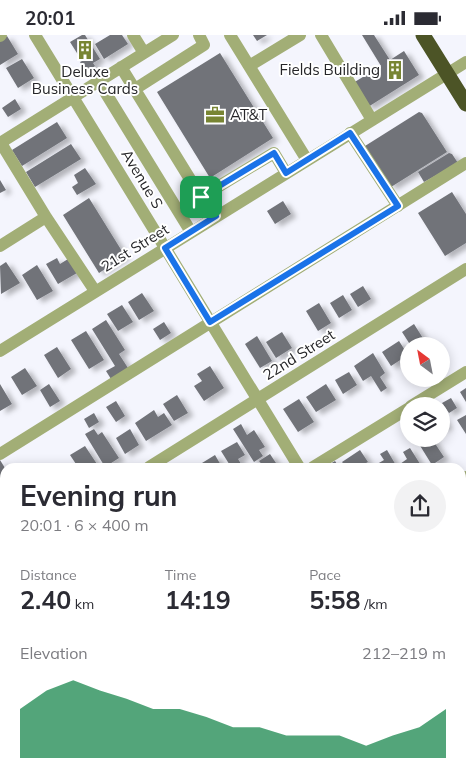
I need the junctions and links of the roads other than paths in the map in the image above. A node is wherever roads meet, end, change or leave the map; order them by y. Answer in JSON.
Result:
{"nodes":[{"id":1,"x":35,"y":35,"type":"edge"},
{"id":2,"x":133,"y":35,"type":"edge"},
{"id":3,"x":173,"y":35,"type":"edge"},
{"id":4,"x":199,"y":35,"type":"edge"},
{"id":5,"x":230,"y":35,"type":"edge"},
{"id":6,"x":300,"y":35,"type":"edge"},
{"id":7,"x":321,"y":35,"type":"edge"},
{"id":8,"x":423,"y":35,"type":"edge"},
{"id":9,"x":144,"y":53,"type":"junction"},
{"id":10,"x":466,"y":62,"type":"edge"},
{"id":11,"x":249,"y":66,"type":"junction"},
{"id":12,"x":121,"y":67,"type":"junction"},
{"id":13,"x":447,"y":74,"type":"junction"},
{"id":14,"x":99,"y":82,"type":"junction"},
{"id":15,"x":135,"y":89,"type":"junction"},
{"id":16,"x":73,"y":97,"type":"junction"},
{"id":17,"x":466,"y":104,"type":"edge"},
{"id":18,"x":372,"y":120,"type":"junction"},
{"id":19,"x":350,"y":133,"type":"junction"},
{"id":20,"x":0,"y":143,"type":"edge"},
{"id":21,"x":307,"y":160,"type":"junction"},
{"id":22,"x":466,"y":163,"type":"edge"},
{"id":23,"x":286,"y":173,"type":"junction"},
{"id":24,"x":201,"y":197,"type":"junction"},
{"id":25,"x":398,"y":206,"type":"junction"},
{"id":26,"x":216,"y":216,"type":"junction"},
{"id":27,"x":46,"y":217,"type":"junction"},
{"id":28,"x":191,"y":232,"type":"junction"},
{"id":29,"x":0,"y":246,"type":"edge"},
{"id":30,"x":165,"y":248,"type":"junction"},
{"id":31,"x":466,"y":269,"type":"edge"},
{"id":32,"x":96,"y":291,"type":"junction"},
{"id":33,"x":210,"y":322,"type":"junction"},
{"id":34,"x":0,"y":351,"type":"edge"},
{"id":35,"x":466,"y":371,"type":"edge"},
{"id":36,"x":426,"y":397,"type":"edge"},
{"id":37,"x":257,"y":400,"type":"junction"},
{"id":38,"x":400,"y":413,"type":"edge"},
{"id":39,"x":0,"y":454,"type":"edge"},
{"id":40,"x":155,"y":463,"type":"edge"},
{"id":41,"x":296,"y":463,"type":"edge"},
{"id":42,"x":319,"y":463,"type":"edge"}],
"edges":[{"from":1,"to":16,"type":"street","name":"Avenue S"},
{"from":2,"to":9,"type":"street"},
{"from":3,"to":9,"type":"street"},
{"from":4,"to":15,"type":"street"},
{"from":5,"to":11,"type":"street"},
{"from":6,"to":11,"type":"street"},
{"from":7,"to":18,"type":"street"},
{"from":8,"to":13,"type":"highway"},
{"from":9,"to":12,"type":"street"},
{"from":10,"to":13,"type":"street","name":"21st Street"},
{"from":11,"to":21,"type":"street"},
{"from":12,"to":14,"type":"street"},
{"from":12,"to":15,"type":"street"},
{"from":13,"to":17,"type":"highway"},
{"from":13,"to":18,"type":"street","name":"21st Street"},
{"from":14,"to":16,"type":"street"},
{"from":14,"to":28,"type":"street"},
{"from":15,"to":24,"type":"street"},
{"from":16,"to":20,"type":"street"},
{"from":16,"to":30,"type":"street","name":"Avenue S"},
{"from":18,"to":19,"type":"street","name":"21st Street"},
{"from":19,"to":21,"type":"street","name":"21st Street"},
{"from":19,"to":25,"type":"street"},
{"from":20,"to":27,"type":"street"},
{"from":21,"to":23,"type":"street","name":"21st Street"},
{"from":22,"to":25,"type":"street"},
{"from":23,"to":24,"type":"street"},
{"from":23,"to":26,"type":"street","name":"21st Street"},
{"from":24,"to":26,"type":"street"},
{"from":25,"to":33,"type":"street"},
{"from":26,"to":28,"type":"street","name":"21st Street"},
{"from":27,"to":29,"type":"street"},
{"from":27,"to":32,"type":"street"},
{"from":28,"to":30,"type":"street","name":"21st Street"},
{"from":30,"to":32,"type":"street","name":"21st Street"},
{"from":30,"to":33,"type":"street","name":"Avenue S"},
{"from":31,"to":37,"type":"street","name":"22nd Street"},
{"from":32,"to":34,"type":"street","name":"21st Street"},
{"from":33,"to":37,"type":"street","name":"Avenue S"},
{"from":33,"to":39,"type":"street"},
{"from":35,"to":36,"type":"street"},
{"from":37,"to":40,"type":"street","name":"22nd Street"},
{"from":37,"to":41,"type":"street","name":"Avenue S"},
{"from":38,"to":42,"type":"street"}]}
